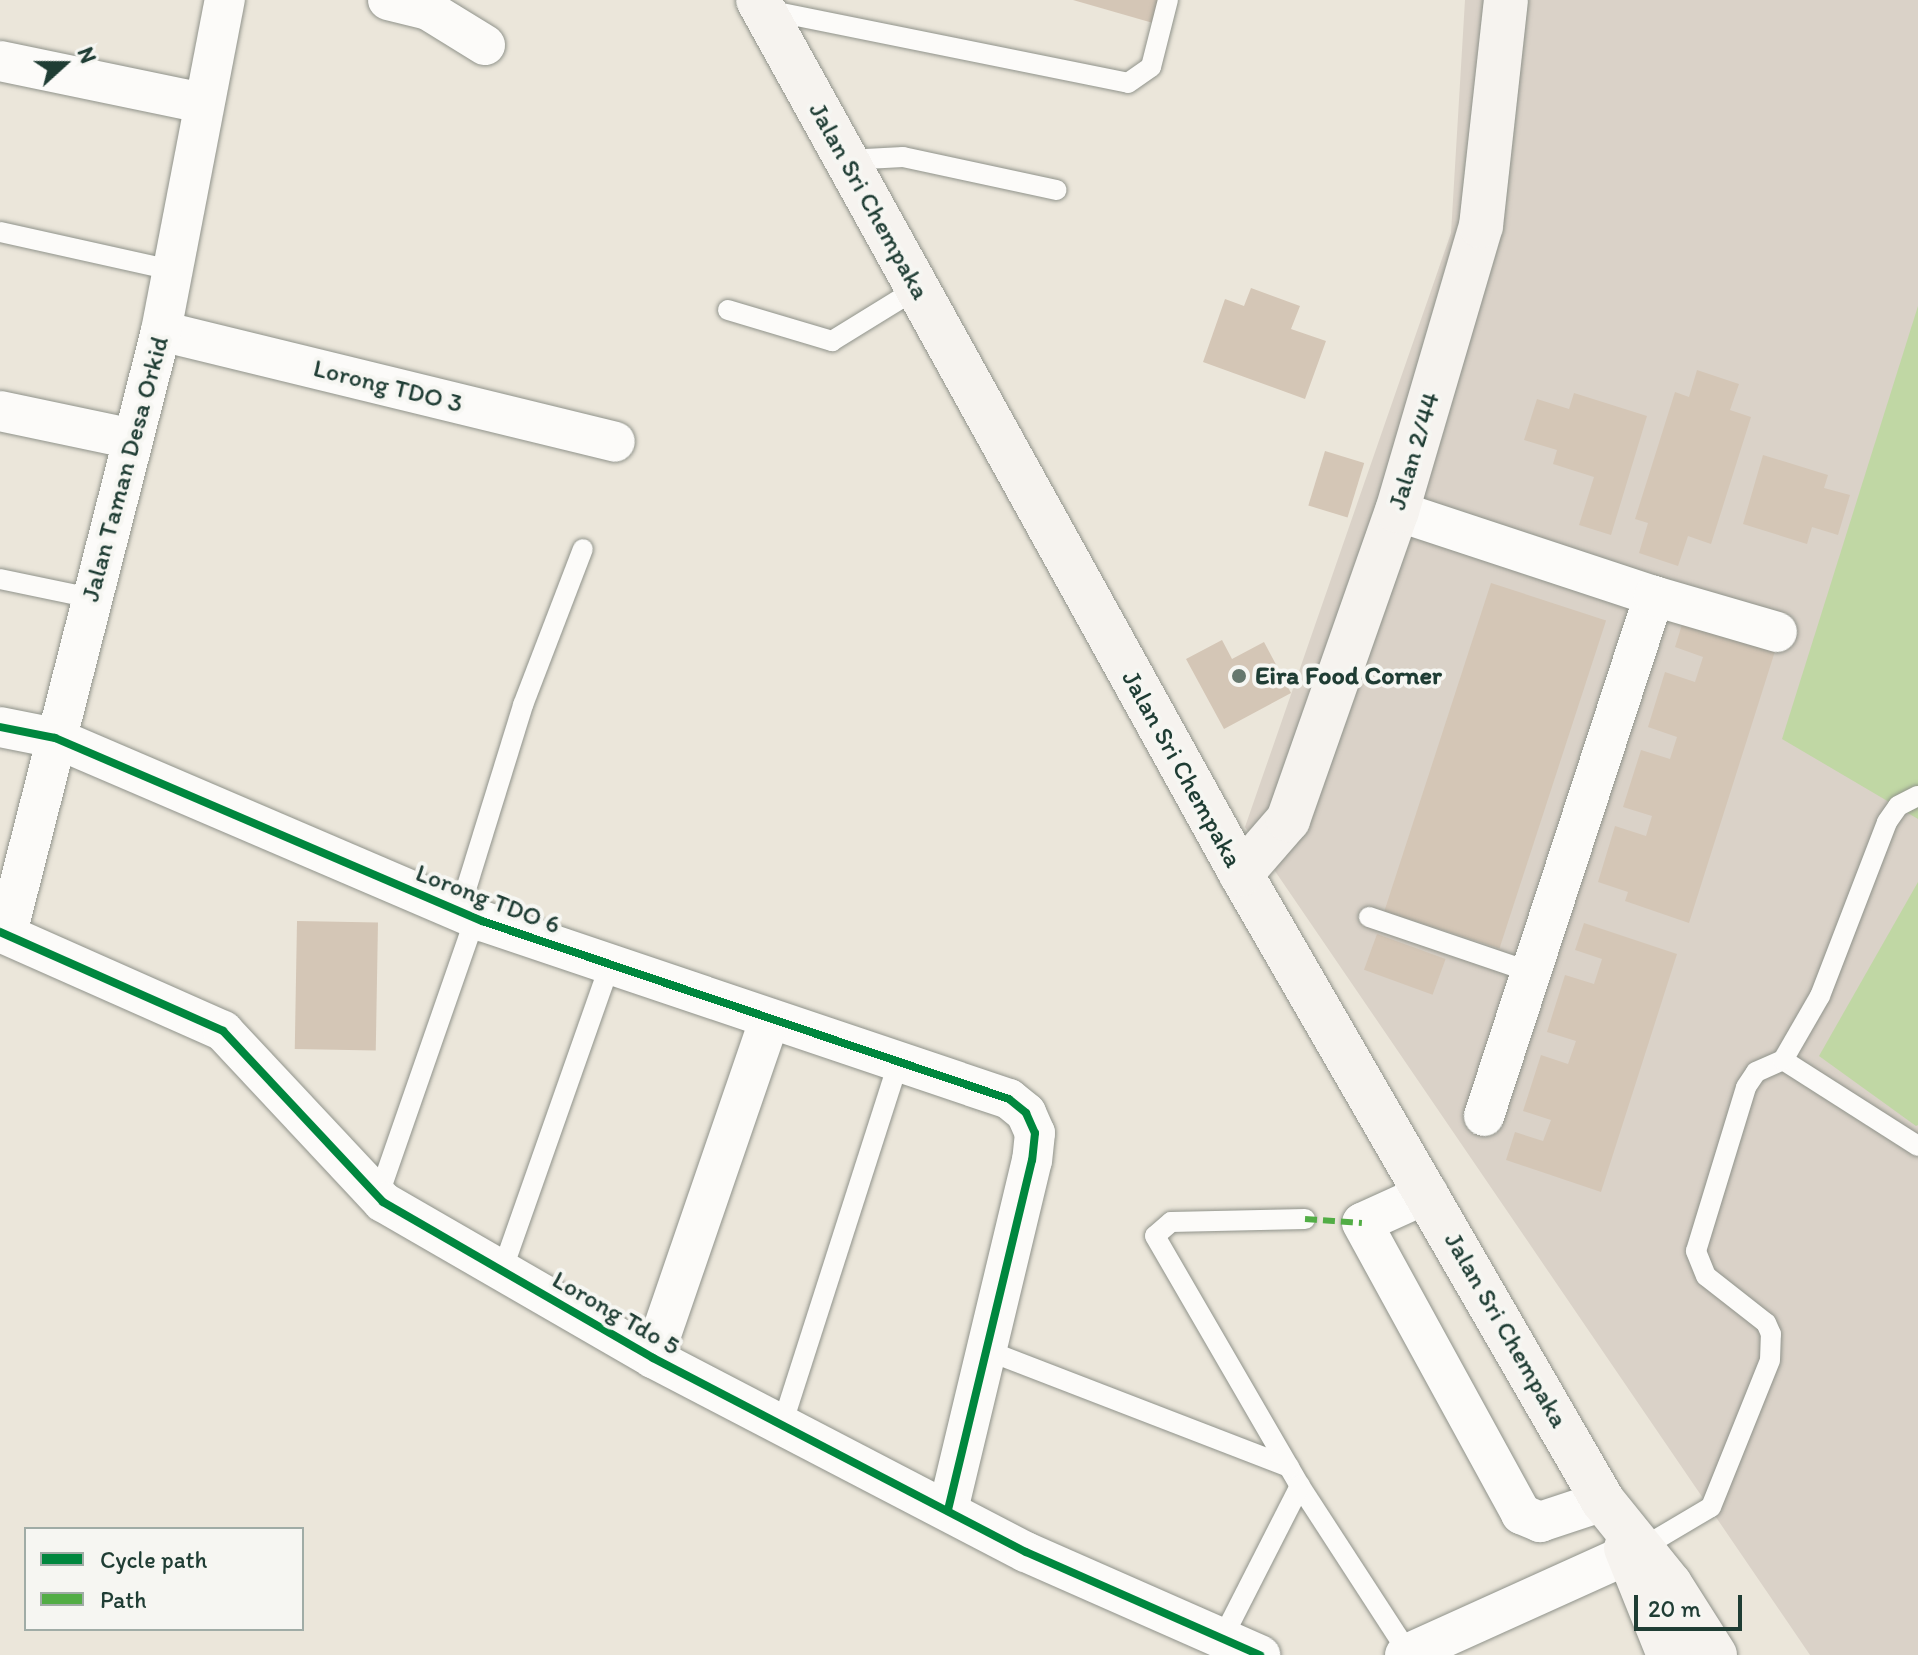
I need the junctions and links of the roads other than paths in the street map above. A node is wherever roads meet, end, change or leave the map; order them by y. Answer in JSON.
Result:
{"nodes":[{"id":1,"x":225,"y":0,"type":"edge"},
{"id":2,"x":388,"y":0,"type":"edge"},
{"id":3,"x":1168,"y":0,"type":"edge"},
{"id":4,"x":1506,"y":0,"type":"edge"},
{"id":5,"x":760,"y":5,"type":"edge"},
{"id":6,"x":485,"y":45,"type":"dead end"},
{"id":7,"x":0,"y":61,"type":"edge"},
{"id":8,"x":202,"y":103,"type":"junction"},
{"id":9,"x":847,"y":160,"type":"junction"},
{"id":10,"x":1057,"y":190,"type":"dead end"},
{"id":11,"x":0,"y":232,"type":"edge"},
{"id":12,"x":172,"y":270,"type":"junction"},
{"id":13,"x":918,"y":288,"type":"junction"},
{"id":14,"x":728,"y":310,"type":"dead end"},
{"id":15,"x":161,"y":331,"type":"junction"},
{"id":16,"x":0,"y":411,"type":"edge"},
{"id":17,"x":133,"y":439,"type":"junction"},
{"id":18,"x":615,"y":442,"type":"dead end"},
{"id":19,"x":1397,"y":511,"type":"junction"},
{"id":20,"x":583,"y":549,"type":"dead end"},
{"id":21,"x":0,"y":579,"type":"edge"},
{"id":22,"x":1654,"y":596,"type":"junction"},
{"id":23,"x":91,"y":598,"type":"junction"},
{"id":24,"x":1777,"y":632,"type":"dead end"},
{"id":25,"x":0,"y":727,"type":"edge"},
{"id":26,"x":55,"y":738,"type":"junction"},
{"id":27,"x":1918,"y":796,"type":"edge"},
{"id":28,"x":1241,"y":874,"type":"junction"},
{"id":29,"x":467,"y":915,"type":"junction"},
{"id":30,"x":1369,"y":917,"type":"dead end"},
{"id":31,"x":3,"y":933,"type":"edge"},
{"id":32,"x":609,"y":967,"type":"junction"},
{"id":33,"x":1531,"y":972,"type":"junction"},
{"id":34,"x":769,"y":1022,"type":"junction"},
{"id":35,"x":1783,"y":1060,"type":"junction"},
{"id":36,"x":898,"y":1063,"type":"junction"},
{"id":37,"x":1484,"y":1116,"type":"dead end"},
{"id":38,"x":1918,"y":1146,"type":"edge"},
{"id":39,"x":1428,"y":1193,"type":"junction"},
{"id":40,"x":378,"y":1197,"type":"junction"},
{"id":41,"x":1305,"y":1219,"type":"dead end"},
{"id":42,"x":502,"y":1271,"type":"junction"},
{"id":43,"x":986,"y":1350,"type":"junction"},
{"id":44,"x":653,"y":1358,"type":"junction"},
{"id":45,"x":782,"y":1425,"type":"junction"},
{"id":46,"x":1289,"y":1467,"type":"junction"},
{"id":47,"x":1300,"y":1486,"type":"junction"},
{"id":48,"x":948,"y":1510,"type":"junction"},
{"id":49,"x":1623,"y":1534,"type":"junction"},
{"id":50,"x":1222,"y":1639,"type":"junction"},
{"id":51,"x":1406,"y":1653,"type":"edge"},
{"id":52,"x":1260,"y":1655,"type":"edge"},
{"id":53,"x":1669,"y":1655,"type":"edge"},
{"id":54,"x":1715,"y":1655,"type":"edge"}],
"edges":[{"from":1,"to":8,"type":"street","name":"Jalan Taman Desa Orkid"},
{"from":2,"to":6,"type":"street"},
{"from":3,"to":5,"type":"lane"},
{"from":4,"to":19,"type":"main road","name":"Jalan 2/44"},
{"from":5,"to":9,"type":"main road","name":"Jalan Sri Chempaka"},
{"from":7,"to":8,"type":"street"},
{"from":8,"to":12,"type":"street","name":"Jalan Taman Desa Orkid"},
{"from":9,"to":10,"type":"lane"},
{"from":9,"to":13,"type":"main road","name":"Jalan Sri Chempaka"},
{"from":11,"to":12,"type":"lane"},
{"from":12,"to":15,"type":"street","name":"Jalan Taman Desa Orkid"},
{"from":13,"to":14,"type":"lane"},
{"from":13,"to":28,"type":"main road","name":"Jalan Sri Chempaka"},
{"from":15,"to":17,"type":"street","name":"Jalan Taman Desa Orkid"},
{"from":15,"to":18,"type":"street","name":"Lorong TDO 3"},
{"from":16,"to":17,"type":"street"},
{"from":17,"to":23,"type":"street","name":"Jalan Taman Desa Orkid"},
{"from":19,"to":22,"type":"street"},
{"from":19,"to":28,"type":"main road","name":"Jalan 2/44"},
{"from":20,"to":29,"type":"lane"},
{"from":21,"to":23,"type":"lane"},
{"from":22,"to":24,"type":"street"},
{"from":22,"to":33,"type":"street"},
{"from":23,"to":26,"type":"street","name":"Jalan Taman Desa Orkid"},
{"from":25,"to":26,"type":"street","name":"Lorong TDO 6"},
{"from":26,"to":29,"type":"street","name":"Lorong TDO 6"},
{"from":26,"to":31,"type":"street","name":"Jalan Taman Desa Orkid"},
{"from":27,"to":35,"type":"lane"},
{"from":28,"to":39,"type":"main road","name":"Jalan Sri Chempaka"},
{"from":29,"to":32,"type":"street","name":"Lorong TDO 6"},
{"from":29,"to":40,"type":"lane"},
{"from":30,"to":33,"type":"lane"},
{"from":31,"to":40,"type":"street","name":"Lorong Tdo 5"},
{"from":32,"to":34,"type":"street","name":"Lorong TDO 6"},
{"from":32,"to":42,"type":"lane"},
{"from":33,"to":37,"type":"street"},
{"from":34,"to":36,"type":"street","name":"Lorong TDO 6"},
{"from":34,"to":44,"type":"street"},
{"from":35,"to":38,"type":"lane"},
{"from":35,"to":49,"type":"lane"},
{"from":36,"to":43,"type":"street","name":"Lorong TDO 6"},
{"from":36,"to":45,"type":"lane"},
{"from":39,"to":49,"type":"main road","name":"Jalan Sri Chempaka"},
{"from":39,"to":49,"type":"street"},
{"from":40,"to":42,"type":"street","name":"Lorong Tdo 5"},
{"from":41,"to":46,"type":"lane"},
{"from":42,"to":44,"type":"street","name":"Lorong Tdo 5"},
{"from":43,"to":46,"type":"lane"},
{"from":43,"to":48,"type":"street"},
{"from":44,"to":45,"type":"street","name":"Lorong Tdo 5"},
{"from":45,"to":48,"type":"street","name":"Lorong Tdo 5"},
{"from":46,"to":47,"type":"lane"},
{"from":47,"to":50,"type":"lane"},
{"from":47,"to":51,"type":"lane"},
{"from":48,"to":50,"type":"street","name":"Lorong Tdo 5"},
{"from":49,"to":51,"type":"street"},
{"from":49,"to":53,"type":"main road"},
{"from":49,"to":54,"type":"main road"},
{"from":50,"to":52,"type":"street","name":"Lorong Tdo 5"}]}
